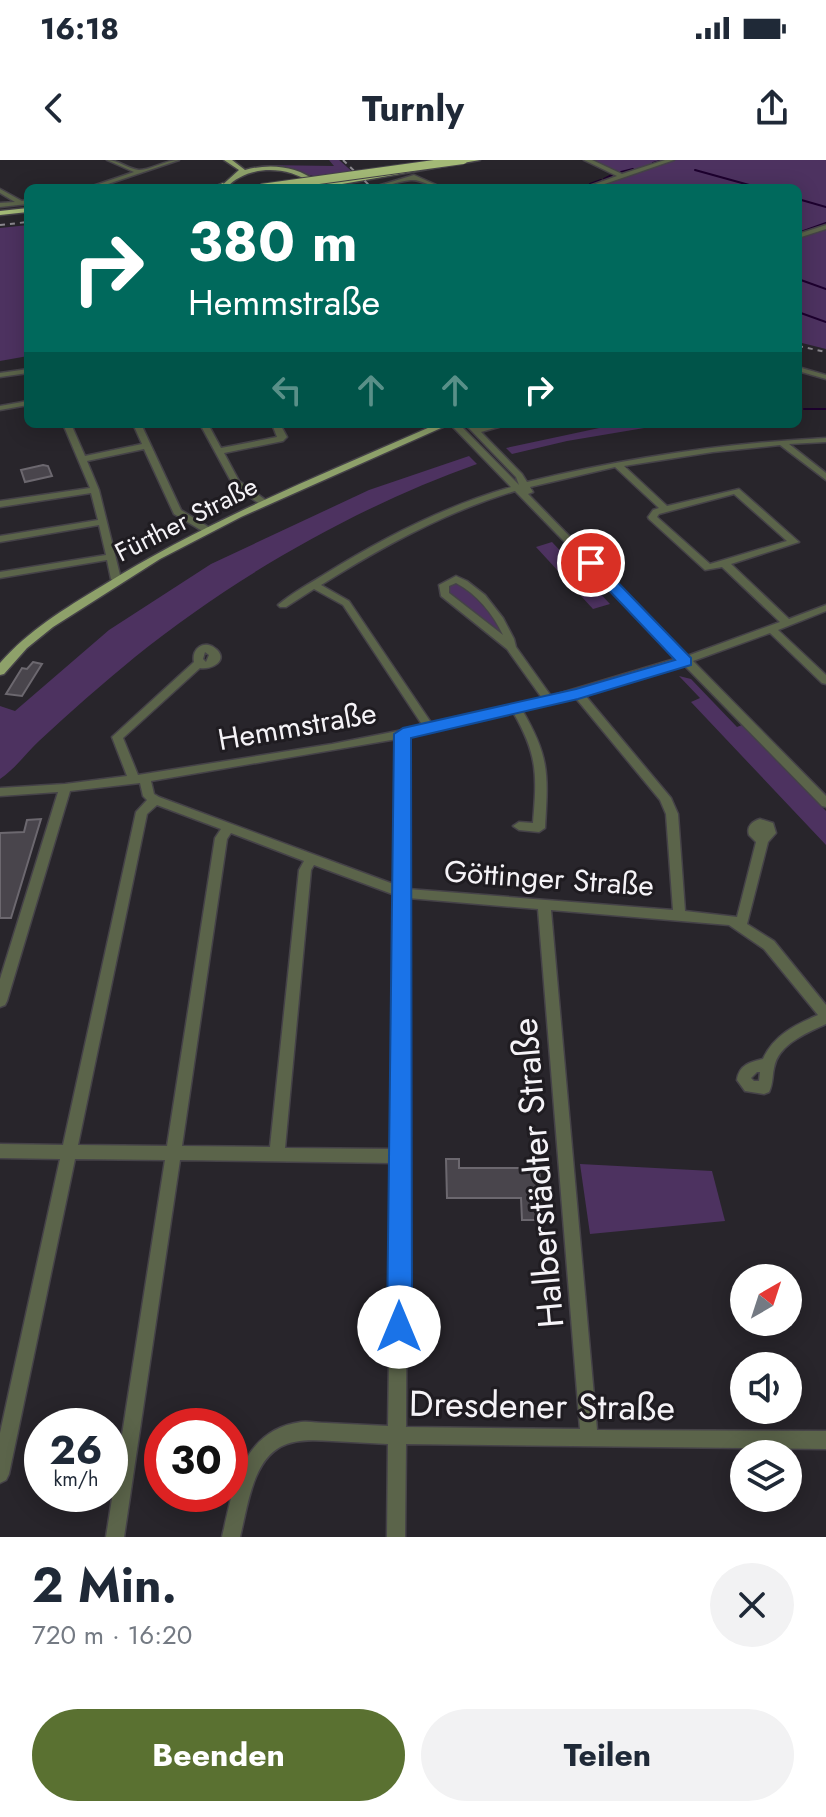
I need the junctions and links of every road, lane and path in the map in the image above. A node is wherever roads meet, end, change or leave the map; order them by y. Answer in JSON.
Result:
{"nodes":[{"id":1,"x":110,"y":160,"type":"edge"},
{"id":2,"x":176,"y":160,"type":"edge"},
{"id":3,"x":227,"y":160,"type":"edge"},
{"id":4,"x":240,"y":160,"type":"edge"},
{"id":5,"x":450,"y":160,"type":"edge"},
{"id":6,"x":463,"y":160,"type":"edge"},
{"id":7,"x":476,"y":160,"type":"edge"},
{"id":8,"x":587,"y":160,"type":"edge"},
{"id":9,"x":671,"y":160,"type":"edge"},
{"id":10,"x":264,"y":170,"type":"junction"},
{"id":11,"x":140,"y":172,"type":"junction"},
{"id":12,"x":241,"y":174,"type":"junction"},
{"id":13,"x":620,"y":175,"type":"junction"},
{"id":14,"x":309,"y":177,"type":"junction"},
{"id":15,"x":102,"y":184,"type":"edge"},
{"id":16,"x":225,"y":184,"type":"edge"},
{"id":17,"x":295,"y":184,"type":"edge"},
{"id":18,"x":312,"y":184,"type":"edge"},
{"id":19,"x":324,"y":184,"type":"edge"},
{"id":20,"x":389,"y":184,"type":"edge"},
{"id":21,"x":431,"y":184,"type":"edge"},
{"id":22,"x":597,"y":184,"type":"edge"},
{"id":23,"x":0,"y":191,"type":"edge"},
{"id":24,"x":24,"y":204,"type":"edge"},
{"id":25,"x":24,"y":206,"type":"edge"},
{"id":26,"x":0,"y":209,"type":"edge"},
{"id":27,"x":24,"y":217,"type":"edge"},
{"id":28,"x":0,"y":220,"type":"edge"},
{"id":29,"x":826,"y":227,"type":"edge"},
{"id":30,"x":802,"y":235,"type":"edge"},
{"id":31,"x":802,"y":370,"type":"edge"},
{"id":32,"x":24,"y":372,"type":"edge"},
{"id":33,"x":0,"y":375,"type":"edge"},
{"id":34,"x":826,"y":377,"type":"edge"},
{"id":35,"x":24,"y":404,"type":"edge"},
{"id":36,"x":0,"y":408,"type":"edge"},
{"id":37,"x":69,"y":428,"type":"edge"},
{"id":38,"x":139,"y":428,"type":"edge"},
{"id":39,"x":209,"y":428,"type":"edge"},
{"id":40,"x":278,"y":428,"type":"edge"},
{"id":41,"x":422,"y":428,"type":"edge"},
{"id":42,"x":434,"y":428,"type":"edge"},
{"id":43,"x":458,"y":428,"type":"edge"},
{"id":44,"x":472,"y":428,"type":"edge"},
{"id":45,"x":412,"y":436,"type":"junction"},
{"id":46,"x":826,"y":440,"type":"edge"},
{"id":47,"x":782,"y":443,"type":"junction"},
{"id":48,"x":146,"y":446,"type":"junction"},
{"id":49,"x":219,"y":451,"type":"junction"},
{"id":50,"x":82,"y":459,"type":"junction"},
{"id":51,"x":618,"y":465,"type":"junction"},
{"id":52,"x":826,"y":477,"type":"edge"},
{"id":53,"x":520,"y":487,"type":"junction"},
{"id":54,"x":95,"y":490,"type":"junction"},
{"id":55,"x":264,"y":503,"type":"junction"},
{"id":56,"x":0,"y":504,"type":"edge"},
{"id":57,"x":665,"y":509,"type":"junction"},
{"id":58,"x":102,"y":522,"type":"junction"},
{"id":59,"x":207,"y":530,"type":"junction"},
{"id":60,"x":0,"y":539,"type":"edge"},
{"id":61,"x":109,"y":557,"type":"junction"},
{"id":62,"x":725,"y":564,"type":"junction"},
{"id":63,"x":0,"y":575,"type":"edge"},
{"id":64,"x":116,"y":579,"type":"junction"},
{"id":65,"x":313,"y":585,"type":"junction"},
{"id":66,"x":283,"y":605,"type":"dead end"},
{"id":67,"x":826,"y":608,"type":"edge"},
{"id":68,"x":788,"y":624,"type":"junction"},
{"id":69,"x":772,"y":630,"type":"junction"},
{"id":70,"x":511,"y":647,"type":"junction"},
{"id":71,"x":685,"y":662,"type":"junction"},
{"id":72,"x":199,"y":663,"type":"dead end"},
{"id":73,"x":0,"y":671,"type":"edge"},
{"id":74,"x":826,"y":681,"type":"edge"},
{"id":75,"x":578,"y":694,"type":"junction"},
{"id":76,"x":549,"y":701,"type":"junction"},
{"id":77,"x":516,"y":709,"type":"junction"},
{"id":78,"x":429,"y":728,"type":"junction"},
{"id":79,"x":403,"y":734,"type":"junction"},
{"id":80,"x":139,"y":779,"type":"junction"},
{"id":81,"x":65,"y":788,"type":"junction"},
{"id":82,"x":0,"y":792,"type":"edge"},
{"id":83,"x":155,"y":800,"type":"junction"},
{"id":84,"x":826,"y":803,"type":"edge"},
{"id":85,"x":519,"y":826,"type":"dead end"},
{"id":86,"x":228,"y":829,"type":"junction"},
{"id":87,"x":763,"y":838,"type":"dead end"},
{"id":88,"x":311,"y":859,"type":"junction"},
{"id":89,"x":403,"y":893,"type":"junction"},
{"id":90,"x":544,"y":904,"type":"junction"},
{"id":91,"x":679,"y":913,"type":"junction"},
{"id":92,"x":741,"y":924,"type":"junction"},
{"id":93,"x":0,"y":1001,"type":"edge"},
{"id":94,"x":826,"y":1016,"type":"edge"},
{"id":95,"x":767,"y":1064,"type":"dead end"},
{"id":96,"x":0,"y":1151,"type":"edge"},
{"id":97,"x":71,"y":1152,"type":"junction"},
{"id":98,"x":174,"y":1153,"type":"junction"},
{"id":99,"x":277,"y":1154,"type":"junction"},
{"id":100,"x":401,"y":1156,"type":"junction"},
{"id":101,"x":398,"y":1435,"type":"junction"},
{"id":102,"x":589,"y":1437,"type":"junction"},
{"id":103,"x":826,"y":1440,"type":"edge"},
{"id":104,"x":0,"y":1474,"type":"edge"},
{"id":105,"x":115,"y":1537,"type":"edge"},
{"id":106,"x":231,"y":1537,"type":"edge"},
{"id":107,"x":396,"y":1537,"type":"edge"}],
"edges":[{"from":1,"to":11,"type":"street"},
{"from":2,"to":11,"type":"street"},
{"from":3,"to":12,"type":"main road"},
{"from":4,"to":10,"type":"main road"},
{"from":5,"to":14,"type":"highway"},
{"from":6,"to":17,"type":"highway","bridge":true},
{"from":7,"to":19,"type":"highway"},
{"from":8,"to":13,"type":"street"},
{"from":9,"to":13,"type":"street"},
{"from":10,"to":12,"type":"main road"},
{"from":10,"to":14,"type":"main road"},
{"from":11,"to":15,"type":"street"},
{"from":12,"to":16,"type":"main road"},
{"from":13,"to":22,"type":"street"},
{"from":14,"to":18,"type":"main road"},
{"from":20,"to":21,"type":"street"},
{"from":23,"to":24,"type":"street"},
{"from":25,"to":26,"type":"highway"},
{"from":27,"to":28,"type":"highway"},
{"from":29,"to":30,"type":"street"},
{"from":31,"to":34,"type":"street"},
{"from":32,"to":33,"type":"street"},
{"from":35,"to":36,"type":"street"},
{"from":37,"to":50,"type":"street"},
{"from":38,"to":48,"type":"street"},
{"from":39,"to":49,"type":"street"},
{"from":40,"to":49,"type":"street"},
{"from":41,"to":45,"type":"main road","name":"Fürther Straße"},
{"from":42,"to":45,"type":"main road","name":"Fürther Straße"},
{"from":43,"to":53,"type":"street"},
{"from":44,"to":53,"type":"street"},
{"from":45,"to":55,"type":"main road","name":"Fürther Straße"},
{"from":46,"to":47,"type":"street"},
{"from":47,"to":51,"type":"street"},
{"from":47,"to":52,"type":"street"},
{"from":48,"to":50,"type":"street"},
{"from":48,"to":59,"type":"street"},
{"from":49,"to":55,"type":"street"},
{"from":50,"to":54,"type":"street"},
{"from":51,"to":53,"type":"street"},
{"from":51,"to":57,"type":"street"},
{"from":53,"to":65,"type":"street"},
{"from":53,"to":71,"type":"street"},
{"from":54,"to":56,"type":"street"},
{"from":54,"to":58,"type":"street"},
{"from":55,"to":59,"type":"main road","name":"Fürther Straße"},
{"from":57,"to":62,"type":"street"},
{"from":57,"to":62,"type":"street"},
{"from":58,"to":60,"type":"street"},
{"from":58,"to":61,"type":"street"},
{"from":59,"to":64,"type":"main road","name":"Fürther Straße"},
{"from":61,"to":63,"type":"street"},
{"from":61,"to":64,"type":"street"},
{"from":62,"to":68,"type":"street"},
{"from":64,"to":73,"type":"main road","name":"Fürther Straße"},
{"from":65,"to":66,"type":"street"},
{"from":65,"to":78,"type":"street"},
{"from":67,"to":68,"type":"street","name":"Hemmstraße"},
{"from":68,"to":69,"type":"street","name":"Hemmstraße"},
{"from":69,"to":71,"type":"street","name":"Hemmstraße"},
{"from":69,"to":74,"type":"street"},
{"from":70,"to":70,"type":"street"},
{"from":70,"to":76,"type":"street"},
{"from":71,"to":75,"type":"street","name":"Hemmstraße"},
{"from":71,"to":84,"type":"street"},
{"from":72,"to":80,"type":"street"},
{"from":75,"to":76,"type":"street","name":"Hemmstraße"},
{"from":75,"to":91,"type":"street"},
{"from":76,"to":77,"type":"street","name":"Hemmstraße"},
{"from":77,"to":78,"type":"street","name":"Hemmstraße"},
{"from":77,"to":85,"type":"street"},
{"from":78,"to":79,"type":"street","name":"Hemmstraße"},
{"from":79,"to":80,"type":"street","name":"Hemmstraße"},
{"from":79,"to":89,"type":"street"},
{"from":80,"to":81,"type":"street","name":"Hemmstraße"},
{"from":80,"to":83,"type":"street"},
{"from":81,"to":82,"type":"street","name":"Hemmstraße"},
{"from":81,"to":93,"type":"street"},
{"from":83,"to":86,"type":"street","name":"Göttinger Straße"},
{"from":83,"to":97,"type":"street"},
{"from":86,"to":88,"type":"street","name":"Göttinger Straße"},
{"from":86,"to":98,"type":"street"},
{"from":87,"to":92,"type":"street"},
{"from":88,"to":89,"type":"street","name":"Göttinger Straße"},
{"from":88,"to":99,"type":"street"},
{"from":89,"to":90,"type":"street","name":"Göttinger Straße"},
{"from":89,"to":100,"type":"street"},
{"from":90,"to":91,"type":"street","name":"Göttinger Straße"},
{"from":90,"to":102,"type":"street","name":"Halberstädter Straße"},
{"from":91,"to":92,"type":"street","name":"Göttinger Straße"},
{"from":92,"to":94,"type":"street"},
{"from":94,"to":95,"type":"street"},
{"from":96,"to":97,"type":"street"},
{"from":97,"to":98,"type":"street"},
{"from":97,"to":104,"type":"street"},
{"from":98,"to":99,"type":"street"},
{"from":98,"to":105,"type":"street"},
{"from":99,"to":100,"type":"street"},
{"from":100,"to":101,"type":"street"},
{"from":101,"to":102,"type":"street","name":"Dresdener Straße"},
{"from":101,"to":106,"type":"street","name":"Dresdener Straße"},
{"from":101,"to":107,"type":"street"},
{"from":102,"to":103,"type":"street","name":"Dresdener Straße"}]}
